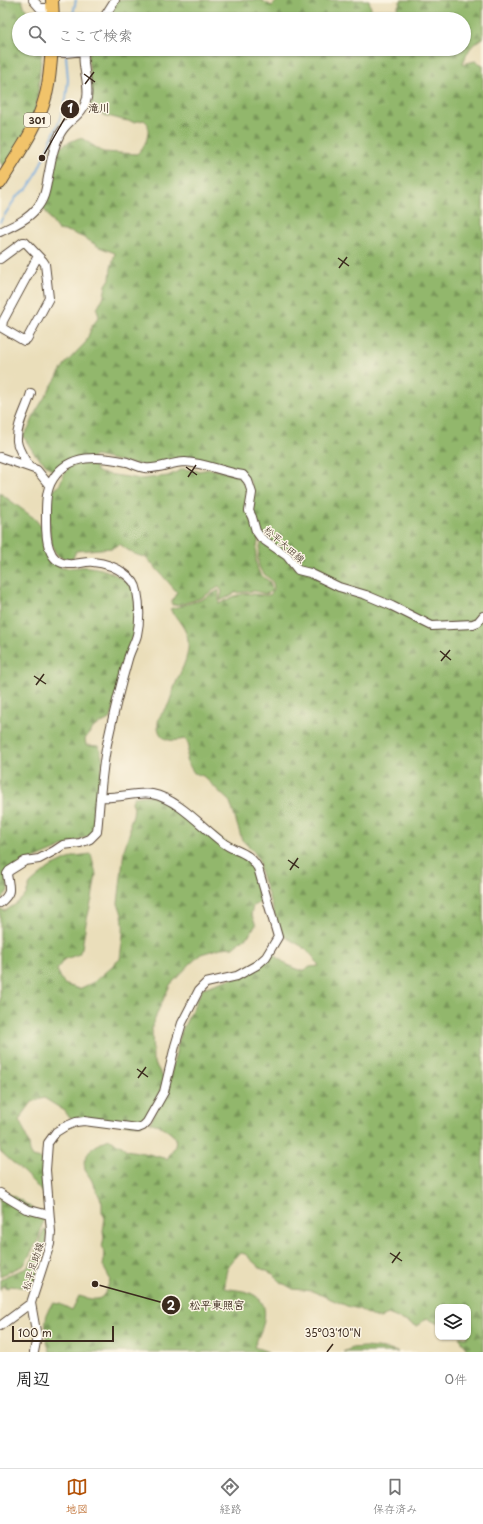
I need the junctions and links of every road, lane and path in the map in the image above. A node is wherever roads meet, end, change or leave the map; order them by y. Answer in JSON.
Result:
{"nodes":[{"id":1,"x":33,"y":0,"type":"edge"},
{"id":2,"x":115,"y":0,"type":"edge"},
{"id":3,"x":53,"y":9,"type":"edge"},
{"id":4,"x":107,"y":12,"type":"edge"},
{"id":5,"x":51,"y":56,"type":"edge"},
{"id":6,"x":83,"y":56,"type":"edge"},
{"id":7,"x":4,"y":169,"type":"edge"},
{"id":8,"x":0,"y":183,"type":"edge"},
{"id":9,"x":0,"y":232,"type":"edge"},
{"id":10,"x":38,"y":256,"type":"junction"},
{"id":11,"x":0,"y":259,"type":"edge"},
{"id":12,"x":31,"y":393,"type":"dead end"},
{"id":13,"x":0,"y":457,"type":"edge"},
{"id":14,"x":29,"y":467,"type":"junction"},
{"id":15,"x":49,"y":485,"type":"junction"},
{"id":16,"x":483,"y":616,"type":"edge"},
{"id":17,"x":100,"y":797,"type":"junction"},
{"id":18,"x":0,"y":903,"type":"edge"},
{"id":19,"x":0,"y":1193,"type":"edge"},
{"id":20,"x":49,"y":1215,"type":"junction"},
{"id":21,"x":31,"y":1303,"type":"junction"},
{"id":22,"x":0,"y":1326,"type":"edge"},
{"id":23,"x":34,"y":1352,"type":"edge"}],
"edges":[{"from":1,"to":3,"type":"street"},
{"from":2,"to":4,"type":"street"},
{"from":5,"to":7,"type":"highway","number":"301"},
{"from":6,"to":9,"type":"street"},
{"from":7,"to":8,"type":"highway","number":"301"},
{"from":10,"to":10,"type":"street"},
{"from":10,"to":11,"type":"street"},
{"from":12,"to":14,"type":"street"},
{"from":13,"to":14,"type":"street"},
{"from":14,"to":15,"type":"street"},
{"from":15,"to":16,"type":"street","name":"松平大田線"},
{"from":15,"to":17,"type":"street"},
{"from":17,"to":18,"type":"street"},
{"from":17,"to":20,"type":"street","name":"松平足助線"},
{"from":19,"to":20,"type":"street"},
{"from":20,"to":21,"type":"street","name":"松平足助線"},
{"from":21,"to":22,"type":"street"},
{"from":21,"to":23,"type":"street","name":"松平足助線"}]}
